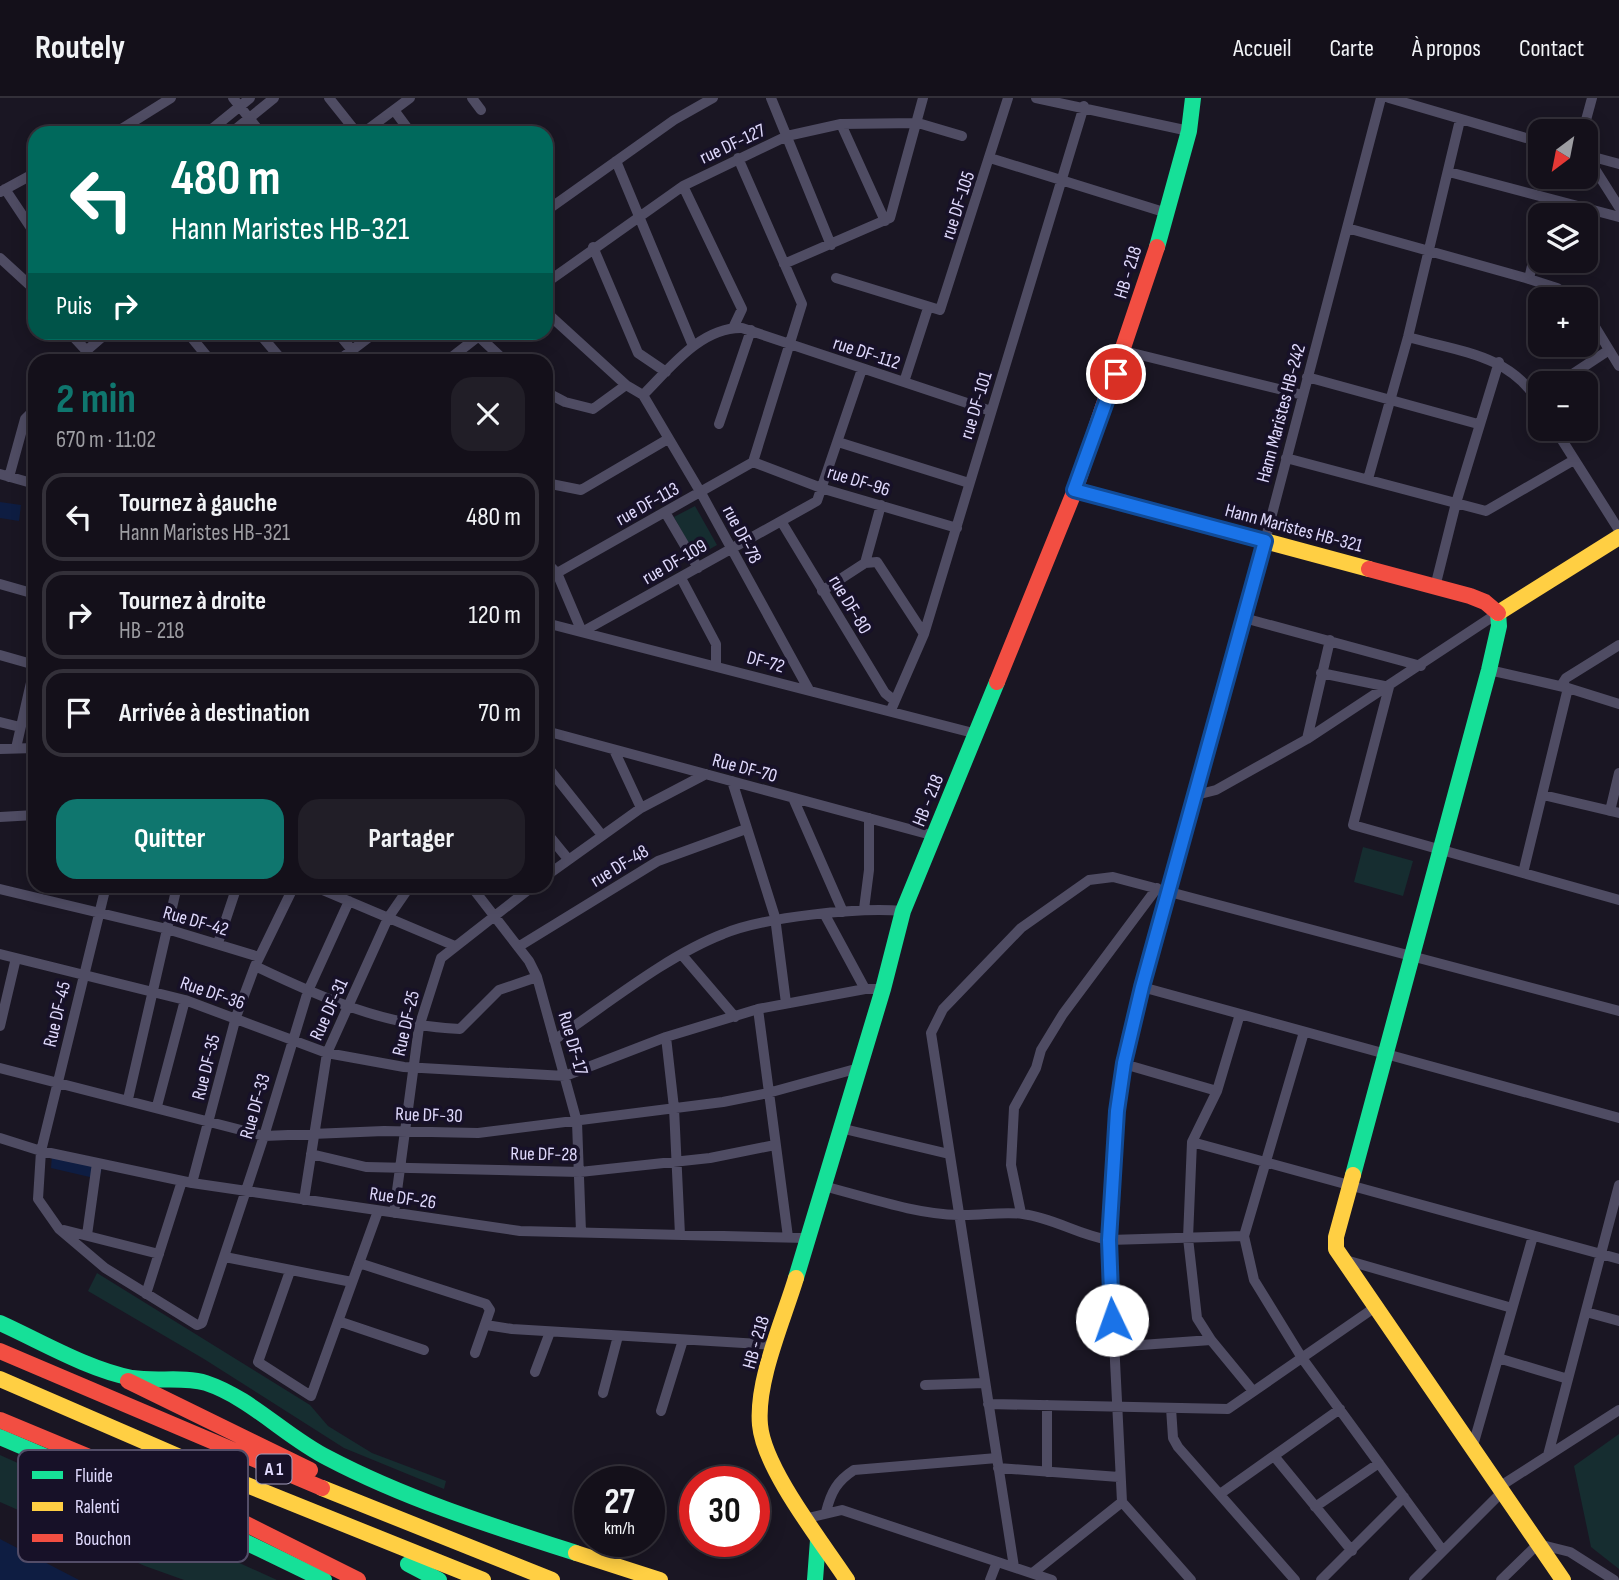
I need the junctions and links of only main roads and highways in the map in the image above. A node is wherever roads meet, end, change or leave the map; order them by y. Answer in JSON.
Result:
{"nodes":[{"id":1,"x":1193,"y":98,"type":"edge"},
{"id":2,"x":1074,"y":490,"type":"junction"},
{"id":3,"x":1619,"y":537,"type":"edge"},
{"id":4,"x":1498,"y":613,"type":"junction"},
{"id":5,"x":0,"y":1323,"type":"edge"},
{"id":6,"x":0,"y":1351,"type":"edge"},
{"id":7,"x":100,"y":1368,"type":"junction"},
{"id":8,"x":0,"y":1379,"type":"edge"},
{"id":9,"x":0,"y":1420,"type":"edge"},
{"id":10,"x":0,"y":1437,"type":"edge"},
{"id":11,"x":31,"y":1450,"type":"edge"},
{"id":12,"x":71,"y":1450,"type":"edge"},
{"id":13,"x":163,"y":1450,"type":"edge"},
{"id":14,"x":227,"y":1450,"type":"edge"},
{"id":15,"x":248,"y":1458,"type":"edge"},
{"id":16,"x":248,"y":1486,"type":"edge"},
{"id":17,"x":248,"y":1488,"type":"edge"},
{"id":18,"x":809,"y":1519,"type":"junction"},
{"id":19,"x":248,"y":1525,"type":"edge"},
{"id":20,"x":818,"y":1540,"type":"junction"},
{"id":21,"x":248,"y":1543,"type":"edge"},
{"id":22,"x":462,"y":1545,"type":"junction"},
{"id":23,"x":324,"y":1580,"type":"edge"},
{"id":24,"x":358,"y":1580,"type":"edge"},
{"id":25,"x":439,"y":1580,"type":"edge"},
{"id":26,"x":483,"y":1580,"type":"edge"},
{"id":27,"x":552,"y":1580,"type":"edge"},
{"id":28,"x":660,"y":1580,"type":"edge"},
{"id":29,"x":815,"y":1580,"type":"edge"},
{"id":30,"x":836,"y":1580,"type":"edge"},
{"id":31,"x":847,"y":1580,"type":"edge"},
{"id":32,"x":1563,"y":1580,"type":"edge"}],
"edges":[{"from":1,"to":2,"type":"main road","name":"HB - 218"},
{"from":2,"to":4,"type":"main road","name":"Hann Maristes HB-321"},
{"from":2,"to":18,"type":"main road","name":"HB - 218"},
{"from":3,"to":4,"type":"main road"},
{"from":4,"to":32,"type":"main road"},
{"from":5,"to":7,"type":"main road"},
{"from":6,"to":14,"type":"main road","number":"A 1"},
{"from":7,"to":22,"type":"main road"},
{"from":7,"to":28,"type":"main road"},
{"from":8,"to":13,"type":"main road","number":"A 1"},
{"from":9,"to":12,"type":"main road"},
{"from":10,"to":11,"type":"main road"},
{"from":15,"to":22,"type":"main road","number":"A 1"},
{"from":16,"to":26,"type":"main road","number":"A 1"},
{"from":17,"to":25,"type":"main road"},
{"from":18,"to":20,"type":"main road"},
{"from":18,"to":31,"type":"main road"},
{"from":19,"to":24,"type":"main road"},
{"from":20,"to":29,"type":"main road"},
{"from":20,"to":30,"type":"main road"},
{"from":21,"to":23,"type":"main road"},
{"from":22,"to":27,"type":"main road","number":"A 1"}]}
